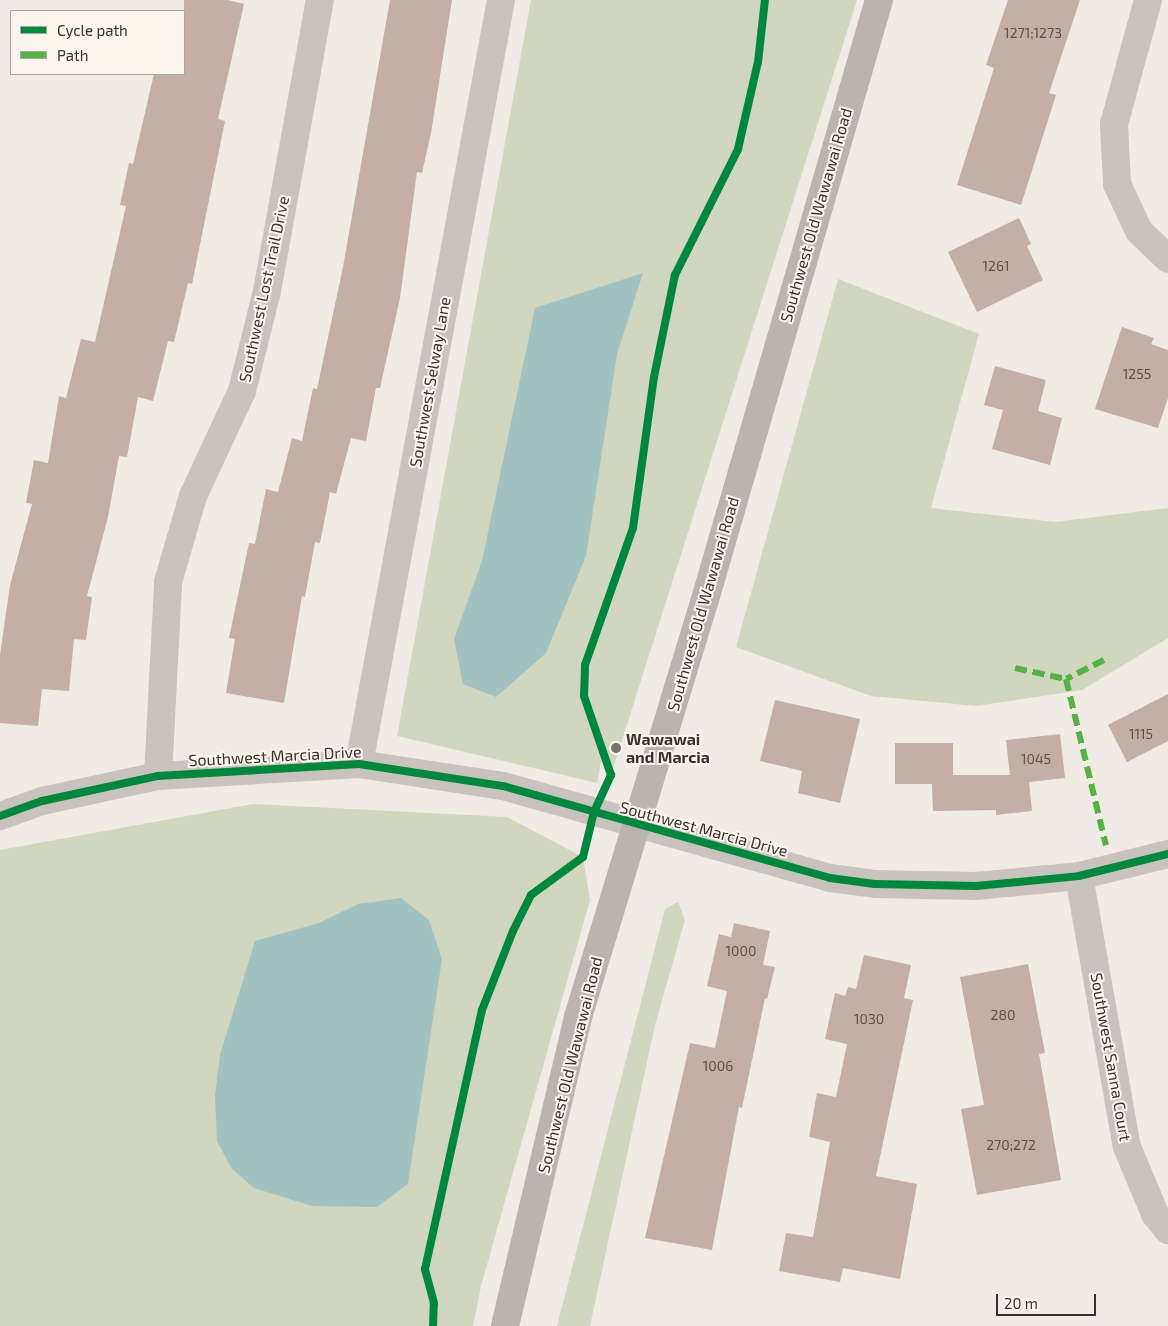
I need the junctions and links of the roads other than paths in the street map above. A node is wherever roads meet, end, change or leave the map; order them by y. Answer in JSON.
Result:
{"nodes":[{"id":1,"x":320,"y":0,"type":"edge"},
{"id":2,"x":501,"y":0,"type":"edge"},
{"id":3,"x":879,"y":0,"type":"edge"},
{"id":4,"x":1148,"y":0,"type":"edge"},
{"id":5,"x":1168,"y":259,"type":"edge"},
{"id":6,"x":359,"y":764,"type":"junction"},
{"id":7,"x":158,"y":776,"type":"junction"},
{"id":8,"x":0,"y":816,"type":"edge"},
{"id":9,"x":638,"y":826,"type":"junction"},
{"id":10,"x":1168,"y":854,"type":"edge"},
{"id":11,"x":1079,"y":876,"type":"junction"},
{"id":12,"x":1168,"y":1230,"type":"edge"},
{"id":13,"x":506,"y":1326,"type":"edge"}],
"edges":[{"from":1,"to":7,"type":"street","name":"Southwest Lost Trail Drive"},
{"from":2,"to":6,"type":"street","name":"Southwest Selway Lane"},
{"from":3,"to":9,"type":"main road","name":"Southwest Old Wawawai Road"},
{"from":4,"to":5,"type":"street"},
{"from":6,"to":7,"type":"street","name":"Southwest Marcia Drive"},
{"from":6,"to":9,"type":"street","name":"Southwest Marcia Drive"},
{"from":7,"to":8,"type":"street","name":"Southwest Marcia Drive"},
{"from":9,"to":11,"type":"street","name":"Southwest Marcia Drive"},
{"from":9,"to":13,"type":"main road","name":"Southwest Old Wawawai Road"},
{"from":10,"to":11,"type":"street","name":"Southwest Marcia Drive"},
{"from":11,"to":12,"type":"street","name":"Southwest Sanna Court"}]}
